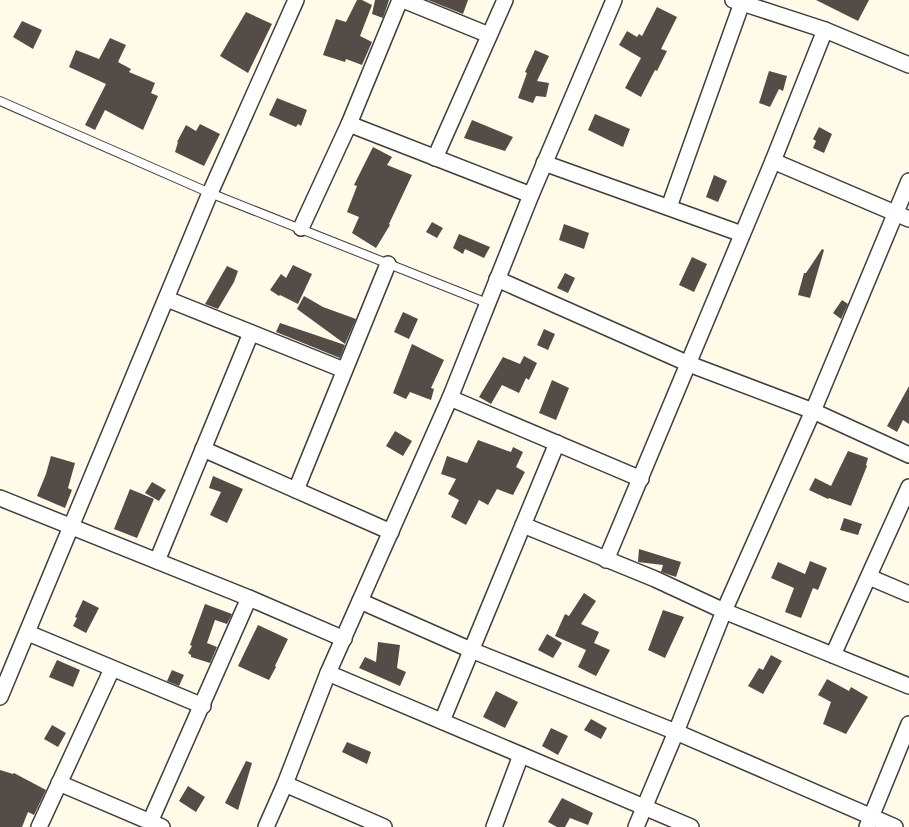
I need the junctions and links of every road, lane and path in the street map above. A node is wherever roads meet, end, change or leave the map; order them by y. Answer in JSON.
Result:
{"nodes":[{"id":1,"x":296,"y":0,"type":"edge"},
{"id":2,"x":401,"y":0,"type":"edge"},
{"id":3,"x":505,"y":0,"type":"edge"},
{"id":4,"x":614,"y":0,"type":"edge"},
{"id":5,"x":739,"y":1,"type":"edge"},
{"id":6,"x":826,"y":30,"type":"junction"},
{"id":7,"x":489,"y":35,"type":"junction"},
{"id":8,"x":909,"y":65,"type":"edge"},
{"id":9,"x":0,"y":101,"type":"edge"},
{"id":10,"x":349,"y":124,"type":"junction"},
{"id":11,"x":435,"y":158,"type":"junction"},
{"id":12,"x":773,"y":161,"type":"junction"},
{"id":13,"x":544,"y":163,"type":"junction"},
{"id":14,"x":909,"y":181,"type":"edge"},
{"id":15,"x":210,"y":193,"type":"junction"},
{"id":16,"x":531,"y":195,"type":"junction"},
{"id":17,"x":669,"y":207,"type":"junction"},
{"id":18,"x":894,"y":213,"type":"junction"},
{"id":19,"x":909,"y":219,"type":"edge"},
{"id":20,"x":301,"y":228,"type":"junction"},
{"id":21,"x":742,"y":234,"type":"junction"},
{"id":22,"x":388,"y":264,"type":"junction"},
{"id":23,"x":497,"y":279,"type":"junction"},
{"id":24,"x":167,"y":298,"type":"junction"},
{"id":25,"x":487,"y":303,"type":"junction"},
{"id":26,"x":251,"y":332,"type":"junction"},
{"id":27,"x":689,"y":364,"type":"junction"},
{"id":28,"x":344,"y":370,"type":"junction"},
{"id":29,"x":450,"y":398,"type":"junction"},
{"id":30,"x":813,"y":411,"type":"junction"},
{"id":31,"x":557,"y":442,"type":"junction"},
{"id":32,"x":203,"y":449,"type":"junction"},
{"id":33,"x":909,"y":455,"type":"edge"},
{"id":34,"x":641,"y":479,"type":"junction"},
{"id":35,"x":909,"y":488,"type":"edge"},
{"id":36,"x":296,"y":490,"type":"junction"},
{"id":37,"x":0,"y":498,"type":"edge"},
{"id":38,"x":523,"y":525,"type":"junction"},
{"id":39,"x":70,"y":527,"type":"junction"},
{"id":40,"x":391,"y":532,"type":"junction"},
{"id":41,"x":606,"y":560,"type":"junction"},
{"id":42,"x":157,"y":561,"type":"junction"},
{"id":43,"x":869,"y":576,"type":"junction"},
{"id":44,"x":909,"y":594,"type":"edge"},
{"id":45,"x":249,"y":598,"type":"junction"},
{"id":46,"x":360,"y":601,"type":"junction"},
{"id":47,"x":724,"y":611,"type":"junction"},
{"id":48,"x":28,"y":633,"type":"junction"},
{"id":49,"x":344,"y":639,"type":"junction"},
{"id":50,"x":471,"y":650,"type":"junction"},
{"id":51,"x":833,"y":655,"type":"junction"},
{"id":52,"x":112,"y":669,"type":"junction"},
{"id":53,"x":328,"y":673,"type":"junction"},
{"id":54,"x":909,"y":686,"type":"edge"},
{"id":55,"x":0,"y":697,"type":"edge"},
{"id":56,"x":202,"y":706,"type":"junction"},
{"id":57,"x":442,"y":721,"type":"junction"},
{"id":58,"x":909,"y":724,"type":"edge"},
{"id":59,"x":676,"y":732,"type":"junction"},
{"id":60,"x":521,"y":755,"type":"junction"},
{"id":61,"x":60,"y":783,"type":"junction"},
{"id":62,"x":285,"y":784,"type":"junction"},
{"id":63,"x":645,"y":807,"type":"junction"},
{"id":64,"x":869,"y":822,"type":"edge"},
{"id":65,"x":156,"y":824,"type":"edge"},
{"id":66,"x":39,"y":827,"type":"edge"},
{"id":67,"x":266,"y":827,"type":"edge"},
{"id":68,"x":384,"y":827,"type":"edge"},
{"id":69,"x":494,"y":827,"type":"edge"},
{"id":70,"x":636,"y":827,"type":"edge"},
{"id":71,"x":691,"y":827,"type":"edge"},
{"id":72,"x":895,"y":827,"type":"edge"}],
"edges":[{"from":1,"to":15,"type":"street"},
{"from":2,"to":7,"type":"street"},
{"from":2,"to":10,"type":"street"},
{"from":3,"to":7,"type":"street"},
{"from":4,"to":13,"type":"street"},
{"from":5,"to":6,"type":"street"},
{"from":5,"to":17,"type":"street"},
{"from":6,"to":8,"type":"street"},
{"from":6,"to":12,"type":"street"},
{"from":7,"to":11,"type":"street"},
{"from":9,"to":15,"type":"lane"},
{"from":10,"to":11,"type":"street"},
{"from":10,"to":20,"type":"street"},
{"from":11,"to":16,"type":"street"},
{"from":12,"to":18,"type":"street"},
{"from":12,"to":21,"type":"street"},
{"from":13,"to":16,"type":"street"},
{"from":13,"to":17,"type":"street"},
{"from":14,"to":18,"type":"street"},
{"from":15,"to":20,"type":"lane"},
{"from":15,"to":24,"type":"street"},
{"from":16,"to":23,"type":"street"},
{"from":17,"to":21,"type":"street"},
{"from":18,"to":19,"type":"street"},
{"from":18,"to":30,"type":"street"},
{"from":20,"to":22,"type":"lane"},
{"from":21,"to":27,"type":"street"},
{"from":22,"to":25,"type":"lane"},
{"from":22,"to":28,"type":"street"},
{"from":23,"to":25,"type":"street"},
{"from":23,"to":27,"type":"street"},
{"from":24,"to":26,"type":"street"},
{"from":24,"to":39,"type":"street"},
{"from":25,"to":29,"type":"street"},
{"from":26,"to":28,"type":"street"},
{"from":26,"to":32,"type":"street"},
{"from":27,"to":30,"type":"street"},
{"from":27,"to":34,"type":"street"},
{"from":28,"to":36,"type":"street"},
{"from":29,"to":31,"type":"street"},
{"from":29,"to":40,"type":"street"},
{"from":30,"to":33,"type":"street"},
{"from":30,"to":47,"type":"street"},
{"from":31,"to":34,"type":"street"},
{"from":31,"to":38,"type":"street"},
{"from":32,"to":36,"type":"street"},
{"from":32,"to":42,"type":"street"},
{"from":34,"to":41,"type":"street"},
{"from":35,"to":43,"type":"street"},
{"from":36,"to":40,"type":"street"},
{"from":37,"to":39,"type":"street"},
{"from":38,"to":41,"type":"street"},
{"from":38,"to":50,"type":"street"},
{"from":39,"to":42,"type":"street"},
{"from":39,"to":48,"type":"street"},
{"from":40,"to":46,"type":"street"},
{"from":41,"to":47,"type":"street"},
{"from":42,"to":45,"type":"street"},
{"from":43,"to":44,"type":"street"},
{"from":43,"to":51,"type":"street"},
{"from":45,"to":49,"type":"street"},
{"from":45,"to":56,"type":"street"},
{"from":46,"to":49,"type":"street"},
{"from":46,"to":50,"type":"street"},
{"from":47,"to":51,"type":"street"},
{"from":47,"to":59,"type":"street"},
{"from":48,"to":52,"type":"street"},
{"from":48,"to":55,"type":"street"},
{"from":49,"to":53,"type":"street"},
{"from":50,"to":57,"type":"street"},
{"from":50,"to":59,"type":"street"},
{"from":51,"to":54,"type":"street"},
{"from":52,"to":56,"type":"street"},
{"from":52,"to":61,"type":"street"},
{"from":53,"to":57,"type":"street"},
{"from":53,"to":62,"type":"street"},
{"from":56,"to":65,"type":"street"},
{"from":57,"to":60,"type":"street"},
{"from":58,"to":64,"type":"street"},
{"from":59,"to":63,"type":"street"},
{"from":59,"to":64,"type":"street"},
{"from":60,"to":63,"type":"street"},
{"from":60,"to":69,"type":"street"},
{"from":61,"to":65,"type":"street"},
{"from":61,"to":66,"type":"street"},
{"from":62,"to":67,"type":"street"},
{"from":62,"to":68,"type":"street"},
{"from":63,"to":70,"type":"street"},
{"from":63,"to":71,"type":"street"},
{"from":64,"to":72,"type":"street"}]}
